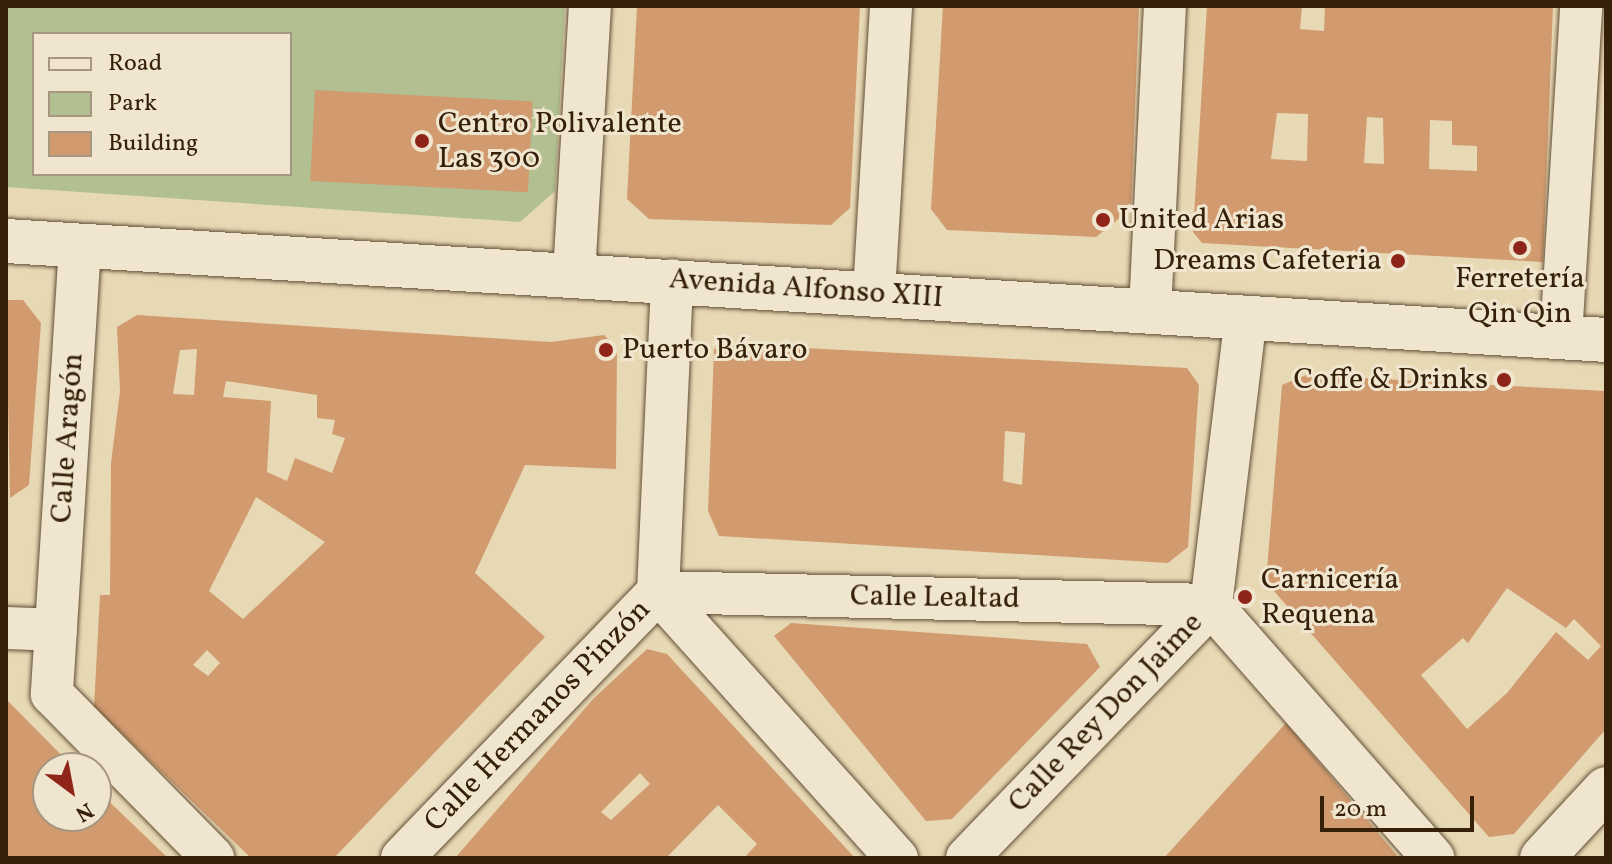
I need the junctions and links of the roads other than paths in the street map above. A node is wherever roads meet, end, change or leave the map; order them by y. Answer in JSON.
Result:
{"nodes":[{"id":1,"x":590,"y":6,"type":"edge"},
{"id":2,"x":891,"y":6,"type":"edge"},
{"id":3,"x":1165,"y":6,"type":"edge"},
{"id":4,"x":1581,"y":6,"type":"edge"},
{"id":5,"x":6,"y":241,"type":"edge"},
{"id":6,"x":80,"y":246,"type":"junction"},
{"id":7,"x":574,"y":274,"type":"junction"},
{"id":8,"x":672,"y":280,"type":"junction"},
{"id":9,"x":874,"y":293,"type":"junction"},
{"id":10,"x":1150,"y":311,"type":"junction"},
{"id":11,"x":1246,"y":317,"type":"junction"},
{"id":12,"x":1561,"y":337,"type":"junction"},
{"id":13,"x":1606,"y":340,"type":"edge"},
{"id":14,"x":658,"y":592,"type":"junction"},
{"id":15,"x":1211,"y":605,"type":"junction"},
{"id":16,"x":6,"y":628,"type":"edge"},
{"id":17,"x":56,"y":630,"type":"junction"},
{"id":18,"x":1606,"y":789,"type":"edge"},
{"id":19,"x":213,"y":858,"type":"edge"},
{"id":20,"x":402,"y":858,"type":"edge"},
{"id":21,"x":897,"y":858,"type":"edge"},
{"id":22,"x":967,"y":858,"type":"edge"},
{"id":23,"x":1433,"y":858,"type":"edge"},
{"id":24,"x":1542,"y":858,"type":"edge"}],
"edges":[{"from":1,"to":7,"type":"street"},
{"from":2,"to":9,"type":"street"},
{"from":3,"to":10,"type":"street"},
{"from":4,"to":12,"type":"street"},
{"from":5,"to":6,"type":"street","name":"Avenida Alfonso XIII"},
{"from":6,"to":7,"type":"street","name":"Avenida Alfonso XIII"},
{"from":6,"to":17,"type":"street","name":"Calle Aragón"},
{"from":7,"to":8,"type":"street","name":"Avenida Alfonso XIII"},
{"from":8,"to":9,"type":"street","name":"Avenida Alfonso XIII"},
{"from":8,"to":14,"type":"street","name":"Calle Hermanos Pinzón"},
{"from":9,"to":10,"type":"street","name":"Avenida Alfonso XIII"},
{"from":10,"to":11,"type":"street","name":"Avenida Alfonso XIII"},
{"from":11,"to":12,"type":"street","name":"Avenida Alfonso XIII"},
{"from":11,"to":15,"type":"street","name":"Calle Rey Don Jaime"},
{"from":12,"to":13,"type":"street","name":"Avenida Alfonso XIII"},
{"from":14,"to":15,"type":"street","name":"Calle Lealtad"},
{"from":14,"to":20,"type":"street","name":"Calle Hermanos Pinzón"},
{"from":14,"to":21,"type":"street"},
{"from":15,"to":22,"type":"street","name":"Calle Rey Don Jaime"},
{"from":15,"to":23,"type":"street"},
{"from":16,"to":17,"type":"street"},
{"from":17,"to":19,"type":"street","name":"Calle Aragón"},
{"from":18,"to":24,"type":"street"}]}
